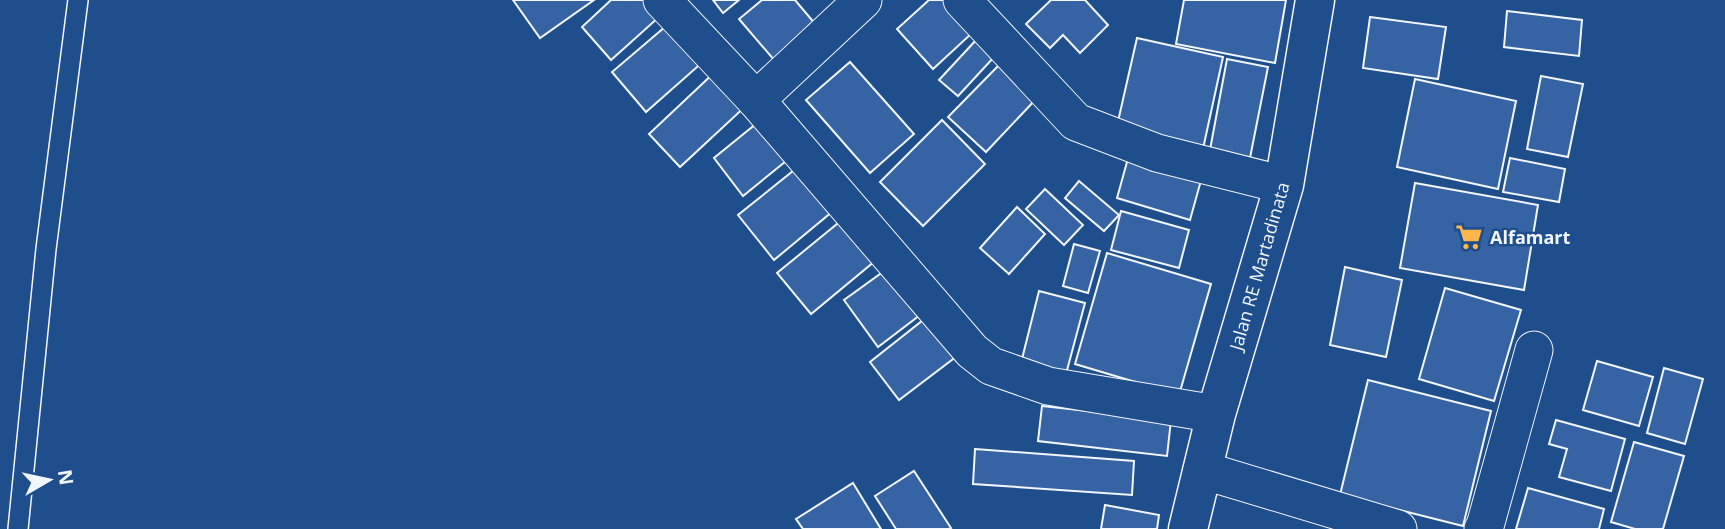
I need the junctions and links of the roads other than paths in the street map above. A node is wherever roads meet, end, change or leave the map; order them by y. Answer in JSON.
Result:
{"nodes":[{"id":1,"x":78,"y":0,"type":"edge"},
{"id":2,"x":662,"y":0,"type":"edge"},
{"id":3,"x":863,"y":0,"type":"edge"},
{"id":4,"x":962,"y":0,"type":"edge"},
{"id":5,"x":1315,"y":0,"type":"edge"},
{"id":6,"x":756,"y":100,"type":"junction"},
{"id":7,"x":1284,"y":185,"type":"junction"},
{"id":8,"x":1534,"y":350,"type":"dead end"},
{"id":9,"x":1216,"y":414,"type":"junction"},
{"id":10,"x":1202,"y":470,"type":"junction"},
{"id":11,"x":18,"y":529,"type":"edge"},
{"id":12,"x":1188,"y":529,"type":"edge"},
{"id":13,"x":1398,"y":529,"type":"edge"},
{"id":14,"x":1483,"y":529,"type":"edge"}],
"edges":[{"from":1,"to":11,"type":"lane"},
{"from":2,"to":6,"type":"street"},
{"from":3,"to":6,"type":"street"},
{"from":4,"to":7,"type":"street"},
{"from":5,"to":7,"type":"highway","name":"Jalan RE Martadinata"},
{"from":6,"to":9,"type":"street"},
{"from":7,"to":9,"type":"highway","name":"Jalan RE Martadinata"},
{"from":8,"to":14,"type":"street"},
{"from":9,"to":10,"type":"highway","name":"Jalan RE Martadinata"},
{"from":10,"to":12,"type":"highway","name":"Jalan RE Martadinata"},
{"from":10,"to":13,"type":"street"}]}
